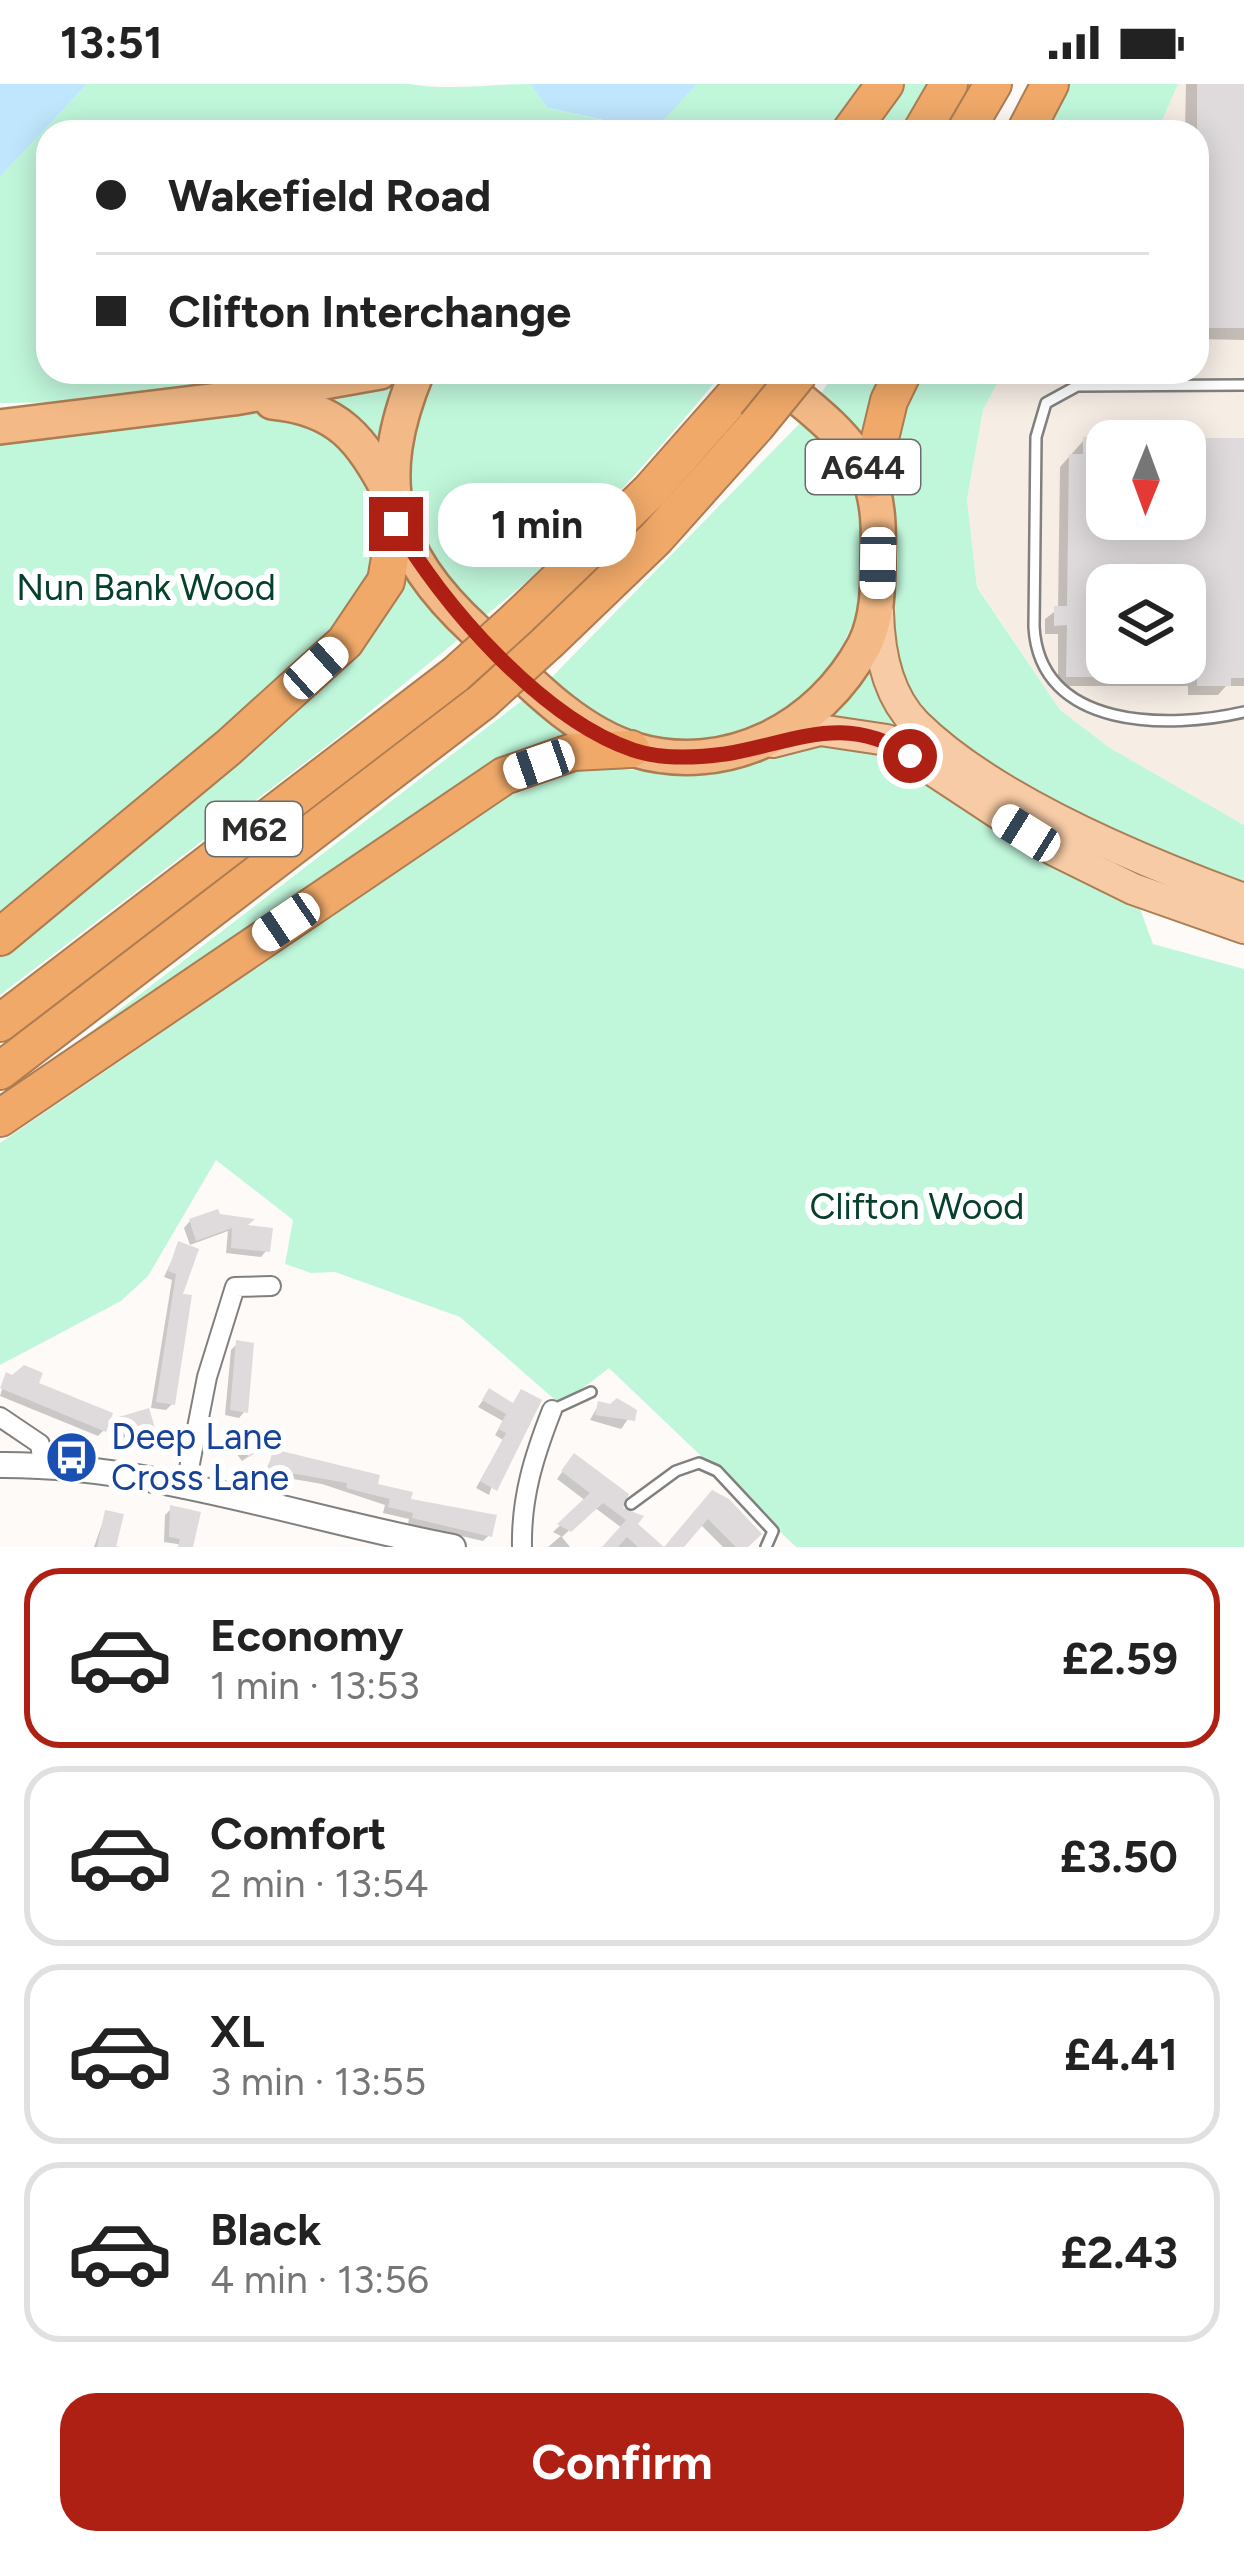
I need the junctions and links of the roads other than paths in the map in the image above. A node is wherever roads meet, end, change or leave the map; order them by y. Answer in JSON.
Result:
{"nodes":[{"id":1,"x":885,"y":84,"type":"edge"},
{"id":2,"x":949,"y":84,"type":"edge"},
{"id":3,"x":993,"y":84,"type":"edge"},
{"id":4,"x":1049,"y":84,"type":"edge"},
{"id":5,"x":859,"y":120,"type":"edge"},
{"id":6,"x":928,"y":120,"type":"edge"},
{"id":7,"x":972,"y":120,"type":"edge"},
{"id":8,"x":1031,"y":120,"type":"edge"},
{"id":9,"x":313,"y":384,"type":"edge"},
{"id":10,"x":412,"y":384,"type":"edge"},
{"id":11,"x":752,"y":384,"type":"edge"},
{"id":12,"x":781,"y":384,"type":"edge"},
{"id":13,"x":784,"y":384,"type":"edge"},
{"id":14,"x":897,"y":384,"type":"edge"},
{"id":15,"x":1244,"y":385,"type":"edge"},
{"id":16,"x":234,"y":398,"type":"junction"},
{"id":17,"x":743,"y":415,"type":"junction"},
{"id":18,"x":0,"y":428,"type":"edge"},
{"id":19,"x":870,"y":480,"type":"junction"},
{"id":20,"x":395,"y":512,"type":"junction"},
{"id":21,"x":877,"y":600,"type":"junction"},
{"id":22,"x":1244,"y":712,"type":"edge"},
{"id":23,"x":765,"y":744,"type":"junction"},
{"id":24,"x":631,"y":749,"type":"junction"},
{"id":25,"x":1244,"y":899,"type":"edge"},
{"id":26,"x":1244,"y":928,"type":"edge"},
{"id":27,"x":0,"y":937,"type":"edge"},
{"id":28,"x":0,"y":1023,"type":"edge"},
{"id":29,"x":0,"y":1071,"type":"edge"},
{"id":30,"x":0,"y":1118,"type":"edge"},
{"id":31,"x":271,"y":1286,"type":"dead end"},
{"id":32,"x":590,"y":1392,"type":"dead end"},
{"id":33,"x":552,"y":1410,"type":"joint"},
{"id":34,"x":0,"y":1418,"type":"edge"},
{"id":35,"x":43,"y":1465,"type":"junction"},
{"id":36,"x":0,"y":1466,"type":"edge"},
{"id":37,"x":185,"y":1489,"type":"junction"},
{"id":38,"x":631,"y":1504,"type":"dead end"},
{"id":39,"x":420,"y":1544,"type":"edge"},
{"id":40,"x":453,"y":1547,"type":"edge"},
{"id":41,"x":522,"y":1547,"type":"edge"},
{"id":42,"x":766,"y":1547,"type":"edge"}],
"edges":[{"from":1,"to":5,"type":"highway"},
{"from":2,"to":6,"type":"highway"},
{"from":3,"to":7,"type":"highway"},
{"from":4,"to":8,"type":"highway"},
{"from":9,"to":16,"type":"highway","number":"A644"},
{"from":10,"to":20,"type":"highway"},
{"from":11,"to":17,"type":"highway","number":"M62"},
{"from":12,"to":19,"type":"highway","number":"A644"},
{"from":13,"to":17,"type":"highway","number":"M62","bridge":true},
{"from":14,"to":19,"type":"highway"},
{"from":15,"to":22,"type":"lane"},
{"from":16,"to":18,"type":"highway","number":"A644"},
{"from":16,"to":20,"type":"highway","number":"A644"},
{"from":17,"to":28,"type":"highway","number":"M62","bridge":true},
{"from":17,"to":29,"type":"highway","number":"M62","bridge":true},
{"from":19,"to":21,"type":"highway","number":"A644"},
{"from":20,"to":24,"type":"highway","number":"A644"},
{"from":20,"to":27,"type":"highway"},
{"from":21,"to":23,"type":"highway","number":"A644"},
{"from":21,"to":25,"type":"main road","number":"A644"},
{"from":23,"to":24,"type":"highway","number":"A644"},
{"from":23,"to":26,"type":"main road","number":"A644"},
{"from":24,"to":30,"type":"highway"},
{"from":31,"to":37,"type":"street"},
{"from":32,"to":33,"type":"lane"},
{"from":33,"to":41,"type":"street"},
{"from":34,"to":35,"type":"street"},
{"from":35,"to":36,"type":"street"},
{"from":35,"to":37,"type":"street"},
{"from":37,"to":39,"type":"street"},
{"from":38,"to":42,"type":"lane"},
{"from":39,"to":40,"type":"street"}]}
